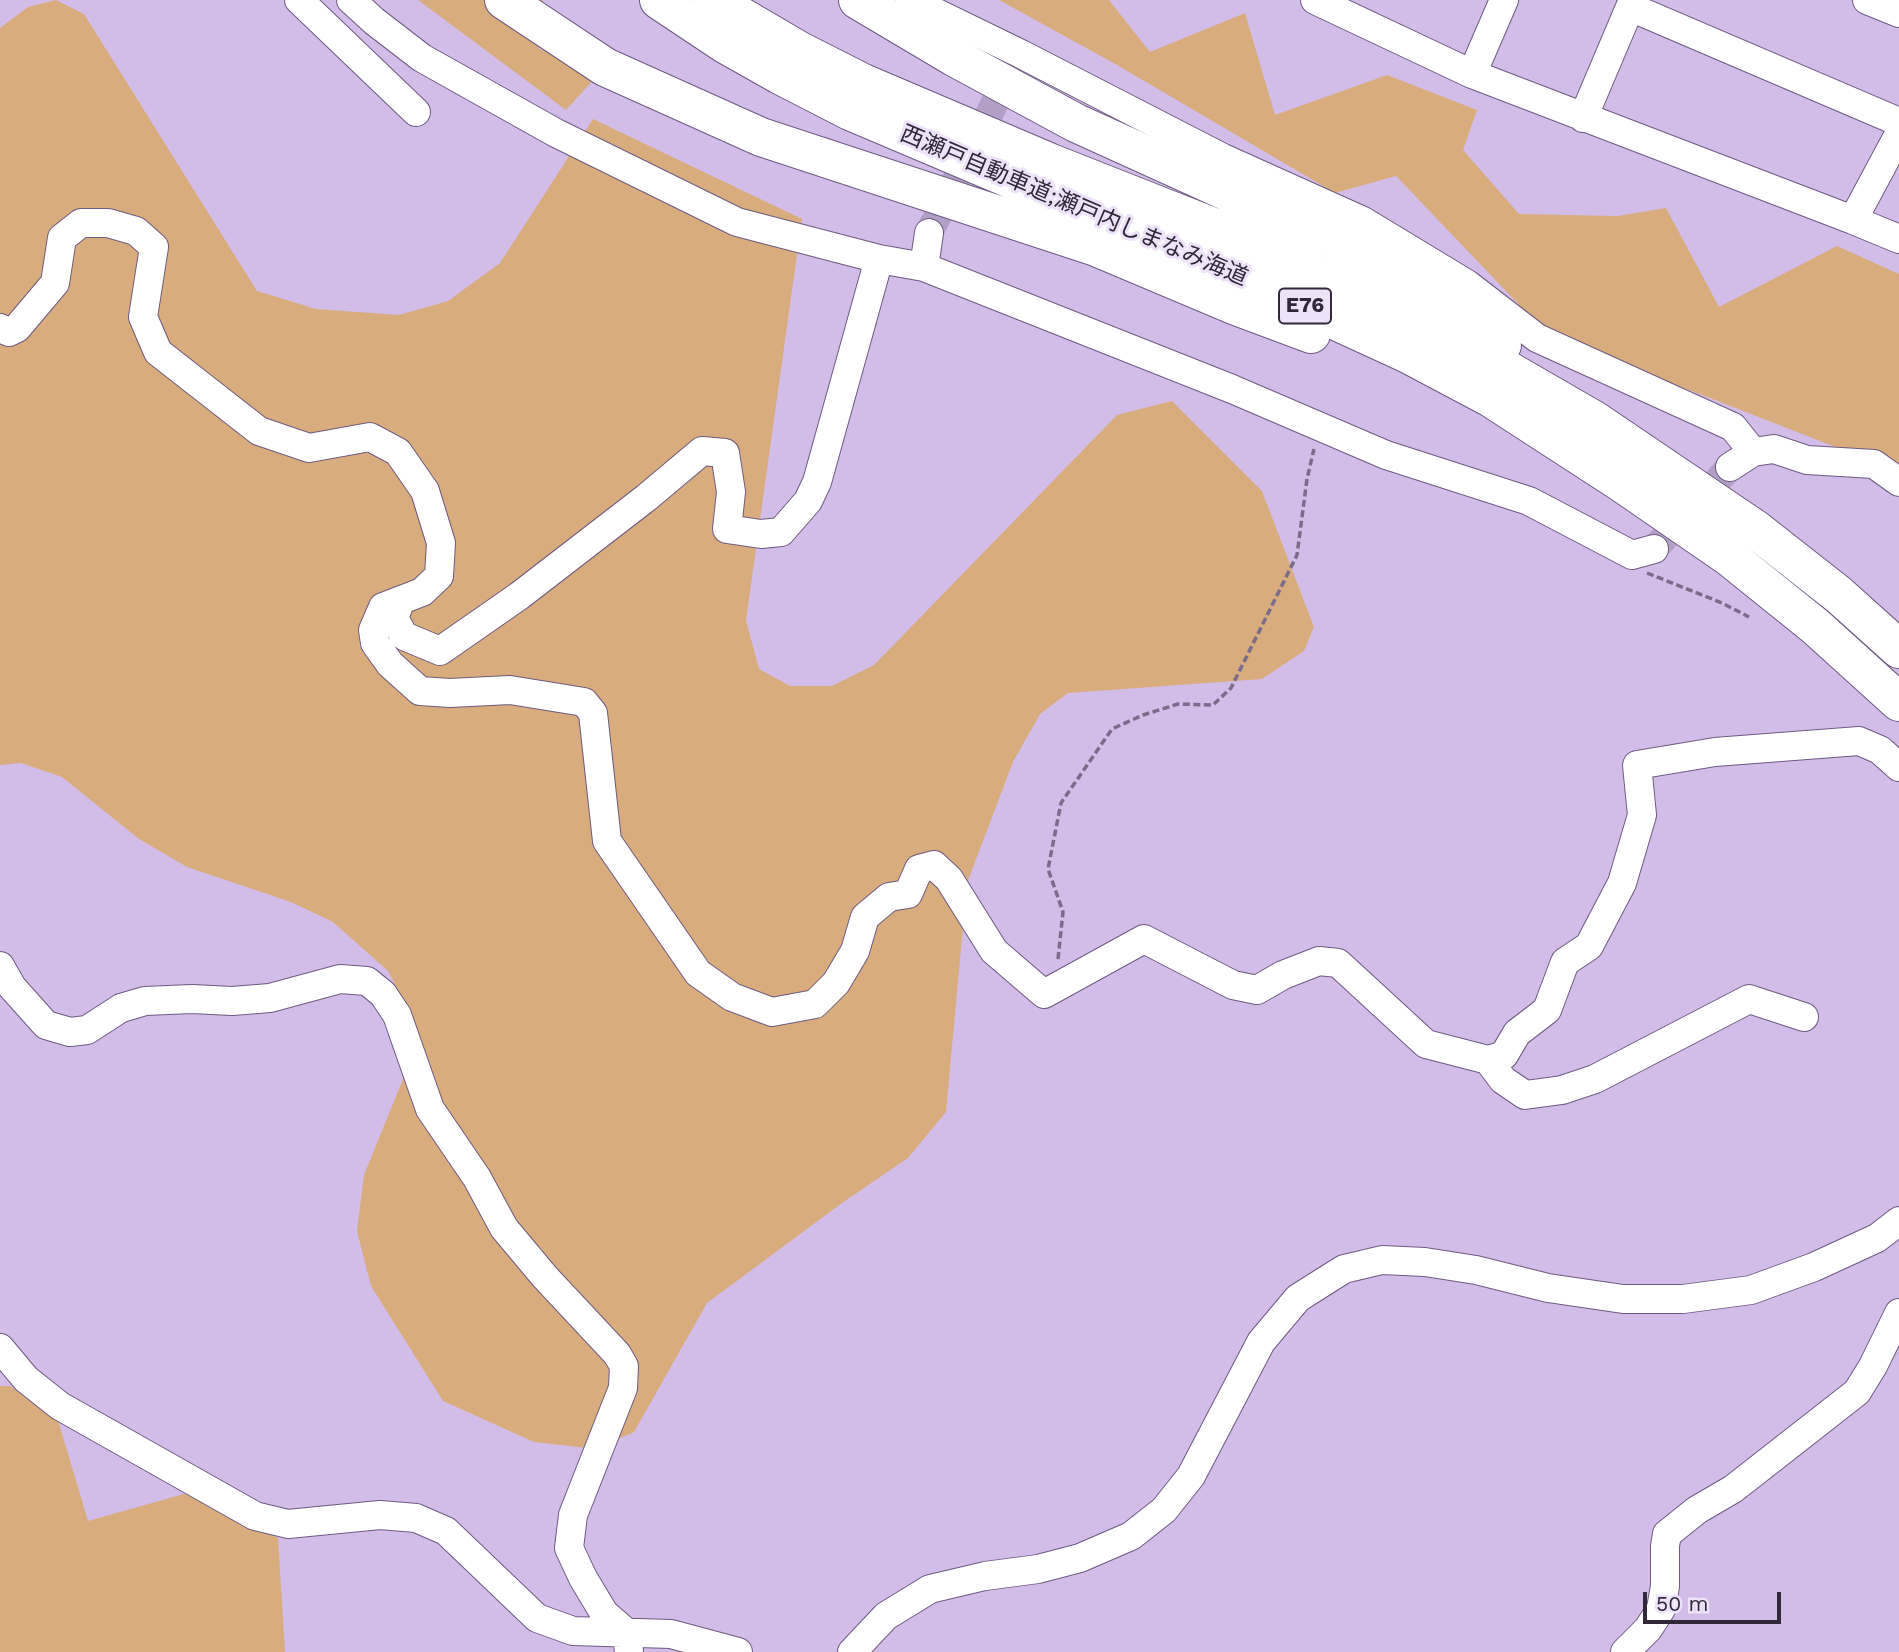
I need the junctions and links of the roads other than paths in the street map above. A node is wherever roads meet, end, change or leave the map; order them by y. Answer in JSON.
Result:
{"nodes":[{"id":1,"x":299,"y":0,"type":"edge"},
{"id":2,"x":351,"y":0,"type":"edge"},
{"id":3,"x":504,"y":0,"type":"edge"},
{"id":4,"x":659,"y":0,"type":"edge"},
{"id":5,"x":713,"y":0,"type":"edge"},
{"id":6,"x":858,"y":0,"type":"edge"},
{"id":7,"x":910,"y":0,"type":"edge"},
{"id":8,"x":1315,"y":0,"type":"edge"},
{"id":9,"x":1504,"y":0,"type":"edge"},
{"id":10,"x":1867,"y":0,"type":"edge"},
{"id":11,"x":1632,"y":3,"type":"edge"},
{"id":12,"x":1899,"y":13,"type":"edge"},
{"id":13,"x":1472,"y":74,"type":"junction"},
{"id":14,"x":416,"y":113,"type":"dead end"},
{"id":15,"x":1583,"y":118,"type":"junction"},
{"id":16,"x":1899,"y":122,"type":"edge"},
{"id":17,"x":1899,"y":134,"type":"edge"},
{"id":18,"x":1853,"y":219,"type":"junction"},
{"id":19,"x":929,"y":233,"type":"tunnel mouth"},
{"id":20,"x":1899,"y":239,"type":"edge"},
{"id":21,"x":879,"y":258,"type":"junction"},
{"id":22,"x":924,"y":267,"type":"junction"},
{"id":23,"x":0,"y":328,"type":"edge"},
{"id":24,"x":1594,"y":420,"type":"junction"},
{"id":25,"x":1899,"y":482,"type":"edge"},
{"id":26,"x":1622,"y":483,"type":"junction"},
{"id":27,"x":1643,"y":552,"type":"road end"},
{"id":28,"x":401,"y":600,"type":"junction"},
{"id":29,"x":1899,"y":649,"type":"edge"},
{"id":30,"x":1899,"y":702,"type":"edge"},
{"id":31,"x":1899,"y":767,"type":"edge"},
{"id":32,"x":0,"y":966,"type":"edge"},
{"id":33,"x":1804,"y":1017,"type":"dead end"},
{"id":34,"x":1488,"y":1060,"type":"junction"},
{"id":35,"x":1899,"y":1221,"type":"edge"},
{"id":36,"x":1899,"y":1313,"type":"edge"},
{"id":37,"x":0,"y":1348,"type":"edge"},
{"id":38,"x":13,"y":1379,"type":"edge"},
{"id":39,"x":628,"y":1643,"type":"edge"},
{"id":40,"x":725,"y":1650,"type":"edge"},
{"id":41,"x":852,"y":1652,"type":"edge"},
{"id":42,"x":1625,"y":1652,"type":"edge"}],
"edges":[{"from":1,"to":14,"type":"street"},
{"from":2,"to":21,"type":"street"},
{"from":3,"to":26,"type":"highway"},
{"from":4,"to":26,"type":"highway","name":"西瀬戸自動車道;瀬戸内しまなみ海道","number":"E76"},
{"from":5,"to":24,"type":"highway","name":"西瀬戸自動車道;瀬戸内しまなみ海道","number":"E76"},
{"from":6,"to":24,"type":"highway"},
{"from":7,"to":25,"type":"street"},
{"from":8,"to":13,"type":"street"},
{"from":9,"to":13,"type":"street"},
{"from":10,"to":12,"type":"street"},
{"from":11,"to":15,"type":"street"},
{"from":11,"to":16,"type":"street"},
{"from":13,"to":15,"type":"street"},
{"from":15,"to":18,"type":"street"},
{"from":17,"to":18,"type":"street"},
{"from":18,"to":20,"type":"street"},
{"from":19,"to":22,"type":"street"},
{"from":21,"to":22,"type":"street"},
{"from":21,"to":28,"type":"street"},
{"from":22,"to":27,"type":"street"},
{"from":23,"to":28,"type":"street"},
{"from":24,"to":29,"type":"highway","name":"西瀬戸自動車道;瀬戸内しまなみ海道","number":"E76"},
{"from":26,"to":30,"type":"highway","name":"西瀬戸自動車道;瀬戸内しまなみ海道","number":"E76"},
{"from":28,"to":34,"type":"street"},
{"from":31,"to":34,"type":"street"},
{"from":32,"to":39,"type":"street"},
{"from":33,"to":34,"type":"street"},
{"from":35,"to":41,"type":"street"},
{"from":36,"to":42,"type":"street"},
{"from":37,"to":38,"type":"street"},
{"from":38,"to":39,"type":"street"},
{"from":39,"to":40,"type":"street"}]}
